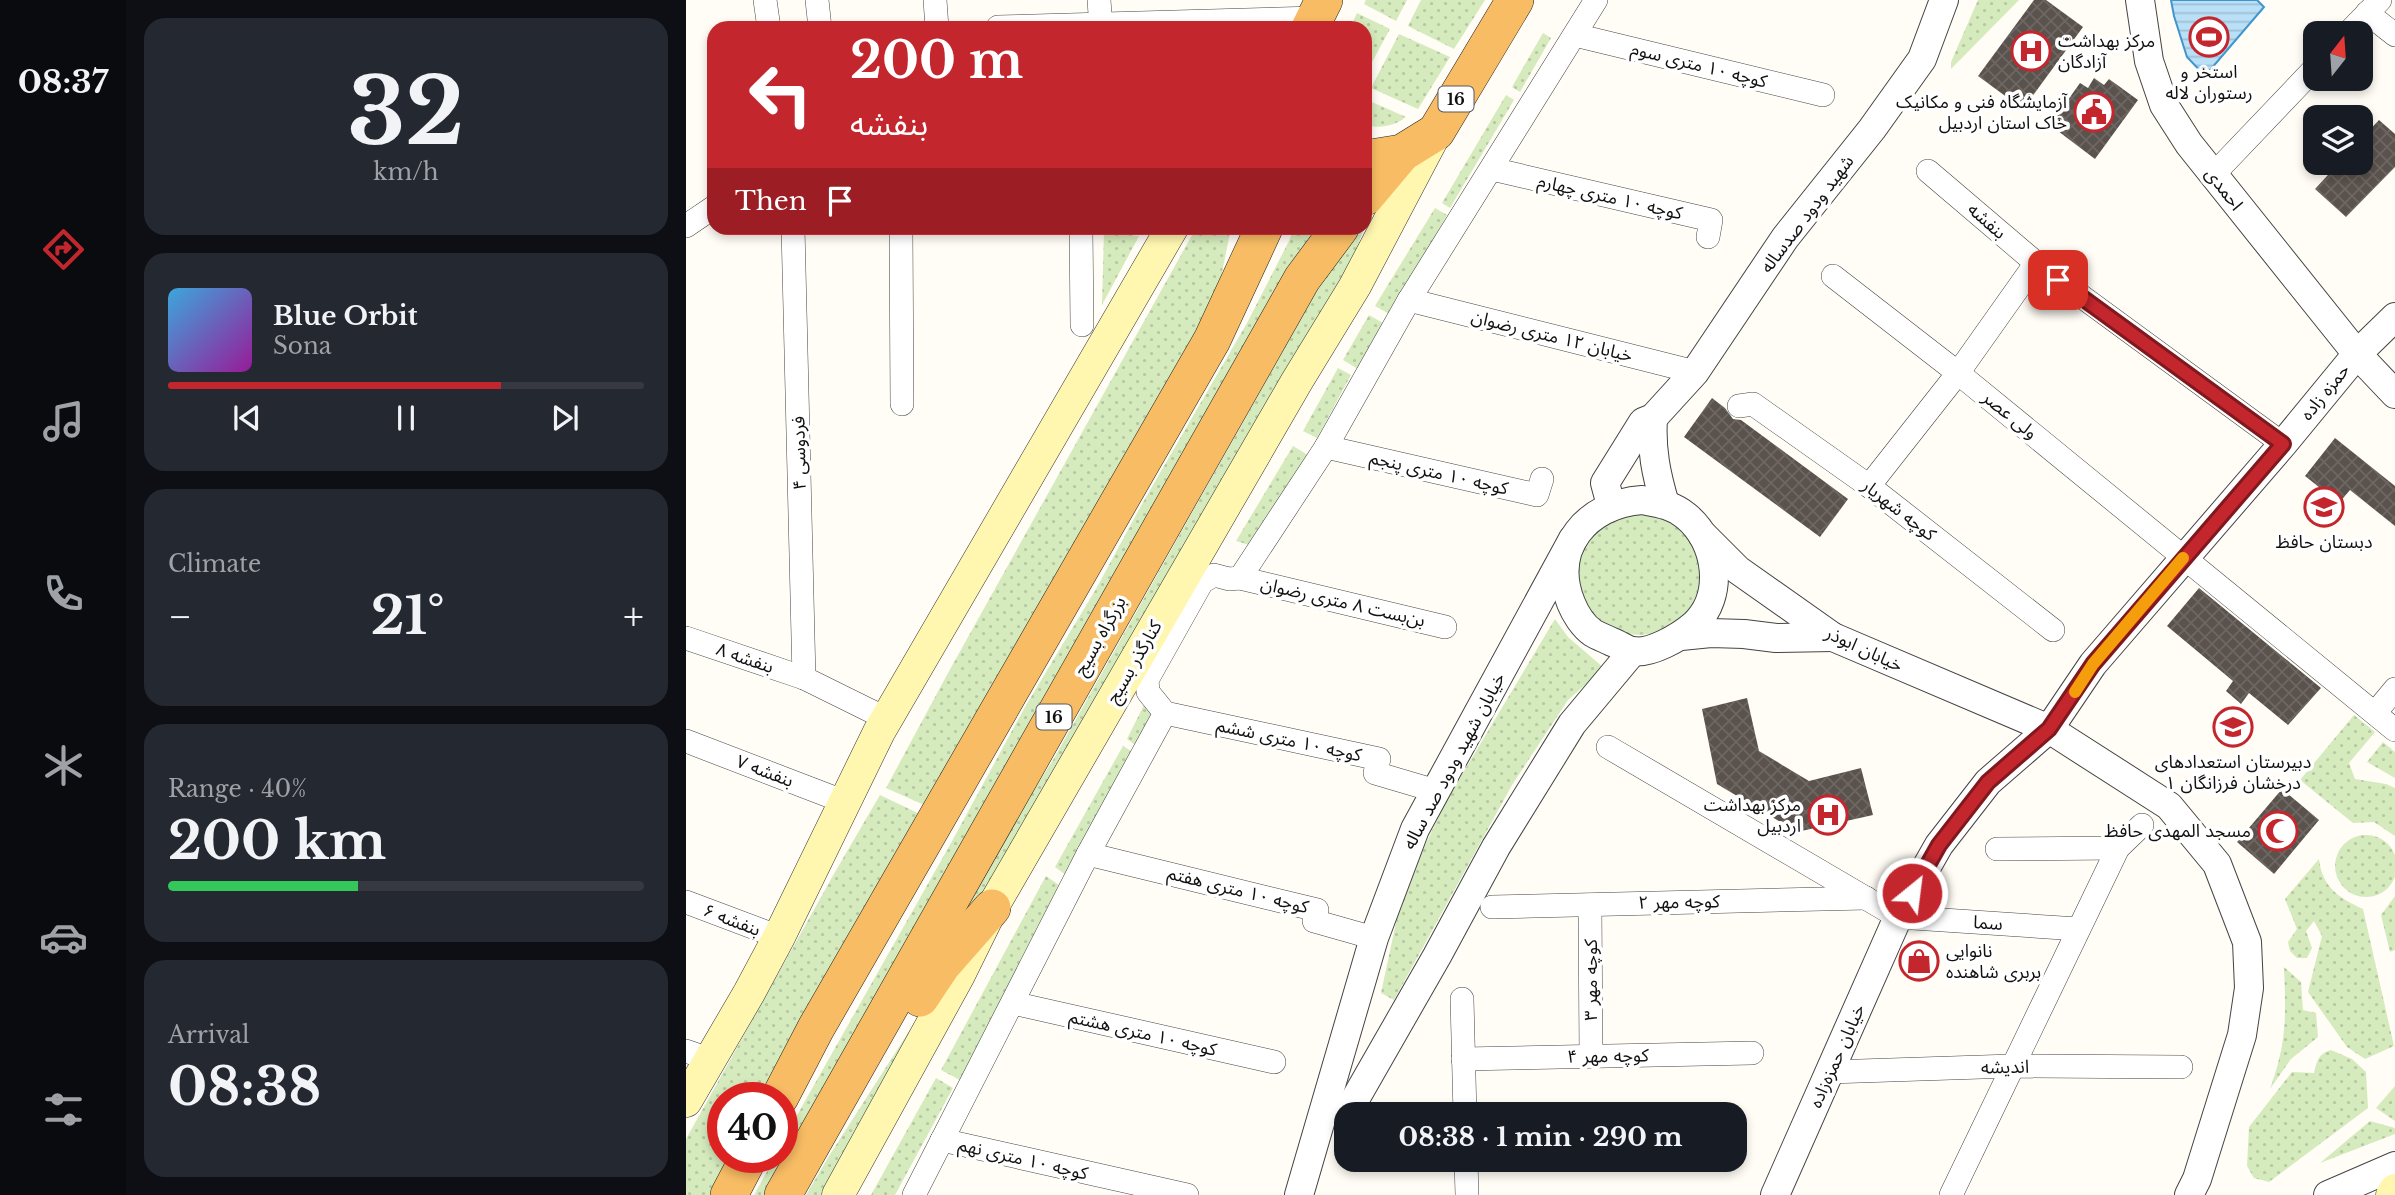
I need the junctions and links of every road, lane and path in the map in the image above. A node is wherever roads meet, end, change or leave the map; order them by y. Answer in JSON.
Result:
{"nodes":[{"id":1,"x":765,"y":0,"type":"edge"},
{"id":2,"x":817,"y":0,"type":"edge"},
{"id":3,"x":935,"y":0,"type":"edge"},
{"id":4,"x":1099,"y":0,"type":"edge"},
{"id":5,"x":1515,"y":0,"type":"edge"},
{"id":6,"x":1596,"y":0,"type":"edge"},
{"id":7,"x":1944,"y":0,"type":"edge"},
{"id":8,"x":2140,"y":0,"type":"edge"},
{"id":9,"x":2374,"y":7,"type":"edge"},
{"id":10,"x":1316,"y":15,"type":"edge"},
{"id":11,"x":768,"y":21,"type":"edge"},
{"id":12,"x":819,"y":21,"type":"edge"},
{"id":13,"x":936,"y":21,"type":"edge"},
{"id":14,"x":1101,"y":21,"type":"edge"},
{"id":15,"x":1199,"y":21,"type":"edge"},
{"id":16,"x":2360,"y":21,"type":"edge"},
{"id":17,"x":1575,"y":35,"type":"junction"},
{"id":18,"x":2395,"y":35,"type":"edge"},
{"id":19,"x":2303,"y":81,"type":"edge"},
{"id":20,"x":1823,"y":95,"type":"dead end"},
{"id":21,"x":1436,"y":132,"type":"junction"},
{"id":22,"x":1402,"y":153,"type":"junction"},
{"id":23,"x":1372,"y":158,"type":"edge"},
{"id":24,"x":1492,"y":169,"type":"junction"},
{"id":25,"x":1928,"y":171,"type":"dead end"},
{"id":26,"x":2212,"y":176,"type":"junction"},
{"id":27,"x":1372,"y":189,"type":"edge"},
{"id":28,"x":707,"y":212,"type":"edge"},
{"id":29,"x":686,"y":226,"type":"edge"},
{"id":30,"x":793,"y":235,"type":"edge"},
{"id":31,"x":901,"y":235,"type":"edge"},
{"id":32,"x":1081,"y":235,"type":"edge"},
{"id":33,"x":1168,"y":235,"type":"edge"},
{"id":34,"x":1261,"y":235,"type":"edge"},
{"id":35,"x":1330,"y":235,"type":"edge"},
{"id":36,"x":1708,"y":237,"type":"dead end"},
{"id":37,"x":2036,"y":263,"type":"junction"},
{"id":38,"x":1833,"y":276,"type":"dead end"},
{"id":39,"x":1409,"y":300,"type":"junction"},
{"id":40,"x":2395,"y":317,"type":"edge"},
{"id":41,"x":1082,"y":325,"type":"dead end"},
{"id":42,"x":2357,"y":354,"type":"junction"},
{"id":43,"x":1695,"y":372,"type":"junction"},
{"id":44,"x":1958,"y":373,"type":"junction"},
{"id":45,"x":2395,"y":394,"type":"edge"},
{"id":46,"x":902,"y":404,"type":"dead end"},
{"id":47,"x":1739,"y":406,"type":"dead end"},
{"id":48,"x":1653,"y":418,"type":"junction"},
{"id":49,"x":2283,"y":444,"type":"junction"},
{"id":50,"x":1326,"y":447,"type":"junction"},
{"id":51,"x":1542,"y":479,"type":"dead end"},
{"id":52,"x":1869,"y":485,"type":"junction"},
{"id":53,"x":1665,"y":504,"type":"junction"},
{"id":54,"x":1611,"y":505,"type":"junction"},
{"id":55,"x":1702,"y":534,"type":"junction"},
{"id":56,"x":1573,"y":539,"type":"junction"},
{"id":57,"x":2184,"y":557,"type":"junction"},
{"id":58,"x":1240,"y":578,"type":"junction"},
{"id":59,"x":1445,"y":627,"type":"dead end"},
{"id":60,"x":2053,"y":630,"type":"dead end"},
{"id":61,"x":1681,"y":636,"type":"junction"},
{"id":62,"x":1833,"y":637,"type":"junction"},
{"id":63,"x":686,"y":638,"type":"edge"},
{"id":64,"x":1633,"y":651,"type":"junction"},
{"id":65,"x":804,"y":678,"type":"junction"},
{"id":66,"x":2395,"y":689,"type":"edge"},
{"id":67,"x":1165,"y":713,"type":"junction"},
{"id":68,"x":2375,"y":713,"type":"junction"},
{"id":69,"x":887,"y":719,"type":"junction"},
{"id":70,"x":2049,"y":729,"type":"junction"},
{"id":71,"x":2395,"y":730,"type":"edge"},
{"id":72,"x":686,"y":741,"type":"edge"},
{"id":73,"x":1608,"y":747,"type":"dead end"},
{"id":74,"x":1436,"y":791,"type":"junction"},
{"id":75,"x":845,"y":802,"type":"junction"},
{"id":76,"x":2142,"y":825,"type":"dead end"},
{"id":77,"x":2118,"y":848,"type":"junction"},
{"id":78,"x":1997,"y":849,"type":"dead end"},
{"id":79,"x":1088,"y":854,"type":"junction"},
{"id":80,"x":1866,"y":898,"type":"junction"},
{"id":81,"x":686,"y":902,"type":"edge"},
{"id":82,"x":1590,"y":905,"type":"junction"},
{"id":83,"x":1492,"y":907,"type":"dead end"},
{"id":84,"x":992,"y":908,"type":"junction"},
{"id":85,"x":1898,"y":917,"type":"junction"},
{"id":86,"x":2078,"y":929,"type":"junction"},
{"id":87,"x":779,"y":937,"type":"junction"},
{"id":88,"x":1374,"y":938,"type":"junction"},
{"id":89,"x":1462,"y":999,"type":"dead end"},
{"id":90,"x":1013,"y":1003,"type":"junction"},
{"id":91,"x":1752,"y":1053,"type":"dead end"},
{"id":92,"x":697,"y":1055,"type":"edge"},
{"id":93,"x":1591,"y":1056,"type":"junction"},
{"id":94,"x":1463,"y":1059,"type":"junction"},
{"id":95,"x":1274,"y":1062,"type":"dead end"},
{"id":96,"x":2012,"y":1066,"type":"junction"},
{"id":97,"x":2181,"y":1068,"type":"dead end"},
{"id":98,"x":1829,"y":1072,"type":"junction"},
{"id":99,"x":788,"y":1082,"type":"edge"},
{"id":100,"x":686,"y":1101,"type":"edge"},
{"id":101,"x":1353,"y":1102,"type":"edge"},
{"id":102,"x":1465,"y":1102,"type":"edge"},
{"id":103,"x":1334,"y":1136,"type":"edge"},
{"id":104,"x":942,"y":1140,"type":"junction"},
{"id":105,"x":2395,"y":1166,"type":"edge"},
{"id":106,"x":1466,"y":1172,"type":"edge"},
{"id":107,"x":741,"y":1173,"type":"edge"},
{"id":108,"x":2196,"y":1190,"type":"edge"},
{"id":109,"x":2395,"y":1191,"type":"edge"},
{"id":110,"x":729,"y":1195,"type":"edge"},
{"id":111,"x":783,"y":1195,"type":"edge"},
{"id":112,"x":792,"y":1195,"type":"edge"},
{"id":113,"x":838,"y":1195,"type":"edge"},
{"id":114,"x":914,"y":1195,"type":"edge"},
{"id":115,"x":1187,"y":1195,"type":"edge"},
{"id":116,"x":1300,"y":1195,"type":"edge"},
{"id":117,"x":1467,"y":1195,"type":"edge"},
{"id":118,"x":1775,"y":1195,"type":"edge"},
{"id":119,"x":1951,"y":1195,"type":"edge"},
{"id":120,"x":2328,"y":1195,"type":"edge"},
{"id":121,"x":2392,"y":1195,"type":"edge"}],
"edges":[{"from":1,"to":11,"type":"street"},
{"from":2,"to":12,"type":"street"},
{"from":3,"to":13,"type":"street"},
{"from":4,"to":14,"type":"street"},
{"from":5,"to":21,"type":"highway","number":"16"},
{"from":6,"to":17,"type":"street"},
{"from":7,"to":43,"type":"street","name":"شهید ودود صدساله"},
{"from":8,"to":26,"type":"street","name":"احمدی"},
{"from":9,"to":16,"type":"street"},
{"from":9,"to":18,"type":"street"},
{"from":10,"to":15,"type":"street"},
{"from":17,"to":20,"type":"street","name":"کوچه ۱۰ متری سوم"},
{"from":17,"to":24,"type":"street"},
{"from":19,"to":26,"type":"street"},
{"from":21,"to":22,"type":"highway","number":"16"},
{"from":21,"to":84,"type":"main road","name":"کنارگذر بسیج"},
{"from":22,"to":23,"type":"highway","number":"16"},
{"from":22,"to":27,"type":"highway","number":"16"},
{"from":24,"to":36,"type":"street","name":"کوچه ۱۰ متری چهارم"},
{"from":24,"to":39,"type":"street"},
{"from":25,"to":37,"type":"street","name":"بنفشه"},
{"from":26,"to":42,"type":"street","name":"احمدی"},
{"from":28,"to":29,"type":"street"},
{"from":30,"to":65,"type":"street","name":"فردوسی ۴"},
{"from":31,"to":46,"type":"street"},
{"from":32,"to":41,"type":"street"},
{"from":33,"to":69,"type":"main road"},
{"from":34,"to":99,"type":"highway"},
{"from":35,"to":111,"type":"highway","name":"بزرگراه بسیج","number":"16"},
{"from":37,"to":44,"type":"street"},
{"from":37,"to":49,"type":"street","name":"بنفشه"},
{"from":38,"to":44,"type":"street","name":"ولی عصر"},
{"from":39,"to":43,"type":"street","name":"خیابان ۱۲ متری رضوان"},
{"from":39,"to":50,"type":"street"},
{"from":40,"to":42,"type":"street","name":"حمزه زاده"},
{"from":42,"to":45,"type":"street","name":"احمدی"},
{"from":42,"to":49,"type":"street","name":"حمزه زاده"},
{"from":43,"to":48,"type":"street","name":"شهید ودود صدساله"},
{"from":44,"to":52,"type":"street"},
{"from":44,"to":57,"type":"street","name":"ولی عصر"},
{"from":47,"to":52,"type":"street","name":"کوچه شهریار"},
{"from":48,"to":53,"type":"street"},
{"from":48,"to":54,"type":"street","name":"شهید ودود صدساله"},
{"from":49,"to":57,"type":"street","name":"حمزه زاده"},
{"from":50,"to":51,"type":"street","name":"کوچه ۱۰ متری پنجم"},
{"from":50,"to":58,"type":"street"},
{"from":52,"to":60,"type":"street","name":"کوچه شهریار"},
{"from":53,"to":54,"type":"street"},
{"from":53,"to":55,"type":"street"},
{"from":54,"to":56,"type":"street"},
{"from":55,"to":61,"type":"street"},
{"from":55,"to":62,"type":"street","name":"خیابان ابوذر"},
{"from":56,"to":64,"type":"street"},
{"from":56,"to":74,"type":"street","name":"خیابان شهید ودود صد ساله"},
{"from":57,"to":68,"type":"street","name":"ولی عصر"},
{"from":57,"to":70,"type":"street","name":"حمزه زاده"},
{"from":58,"to":59,"type":"street","name":"بن‌بست ۸ متری رضوان"},
{"from":58,"to":67,"type":"street","name":"بن‌بست ۸ متری رضوان"},
{"from":61,"to":62,"type":"street"},
{"from":61,"to":64,"type":"street"},
{"from":62,"to":70,"type":"street","name":"خیابان ابوذر"},
{"from":63,"to":65,"type":"street","name":"بنفشه ۸"},
{"from":64,"to":101,"type":"street","name":"خیابان شهید ودود صد ساله"},
{"from":65,"to":69,"type":"street","name":"بنفشه ۸"},
{"from":66,"to":68,"type":"street"},
{"from":67,"to":74,"type":"street","name":"کوچه ۱۰ متری ششم"},
{"from":67,"to":79,"type":"street"},
{"from":68,"to":71,"type":"street","name":"ولی عصر"},
{"from":69,"to":75,"type":"main road"},
{"from":70,"to":85,"type":"street","name":"حمزه زاده"},
{"from":70,"to":108,"type":"street","name":"خیابان ابوذر"},
{"from":72,"to":75,"type":"street","name":"بنفشه ۷"},
{"from":73,"to":80,"type":"street"},
{"from":74,"to":88,"type":"street","name":"خیابان شهید ودود صد ساله"},
{"from":75,"to":87,"type":"main road"},
{"from":76,"to":77,"type":"street"},
{"from":77,"to":78,"type":"street"},
{"from":77,"to":86,"type":"street"},
{"from":79,"to":88,"type":"street","name":"کوچه ۱۰ متری هفتم"},
{"from":79,"to":90,"type":"street"},
{"from":80,"to":82,"type":"street","name":"کوچه مهر ۲"},
{"from":80,"to":85,"type":"street"},
{"from":81,"to":87,"type":"street","name":"بنفشه ۶"},
{"from":82,"to":83,"type":"street","name":"کوچه مهر ۲"},
{"from":82,"to":93,"type":"street","name":"کوچه مهر ۳"},
{"from":84,"to":112,"type":"highway"},
{"from":84,"to":113,"type":"main road","name":"کنارگذر بسیج"},
{"from":85,"to":86,"type":"street","name":"سما"},
{"from":85,"to":98,"type":"street","name":"خیابان حمزه‌زاده"},
{"from":86,"to":96,"type":"street"},
{"from":87,"to":92,"type":"main road"},
{"from":88,"to":116,"type":"street","name":"خیابان شهید ودود صد ساله"},
{"from":89,"to":94,"type":"street"},
{"from":90,"to":95,"type":"street","name":"کوچه ۱۰ متری هشتم"},
{"from":90,"to":104,"type":"street"},
{"from":91,"to":93,"type":"street","name":"کوچه مهر ۴"},
{"from":92,"to":100,"type":"main road"},
{"from":93,"to":94,"type":"street","name":"کوچه مهر ۴"},
{"from":94,"to":102,"type":"street"},
{"from":96,"to":97,"type":"street","name":"اندیشه"},
{"from":96,"to":98,"type":"street","name":"اندیشه"},
{"from":96,"to":119,"type":"street"},
{"from":98,"to":118,"type":"street","name":"خیابان حمزه‌زاده"},
{"from":103,"to":116,"type":"street","name":"خیابان شهید ودود صد ساله"},
{"from":104,"to":114,"type":"street"},
{"from":104,"to":115,"type":"street","name":"کوچه ۱۰ متری نهم"},
{"from":105,"to":120,"type":"street"},
{"from":106,"to":117,"type":"street"},
{"from":107,"to":110,"type":"highway"},
{"from":109,"to":121,"type":"main road"}]}
